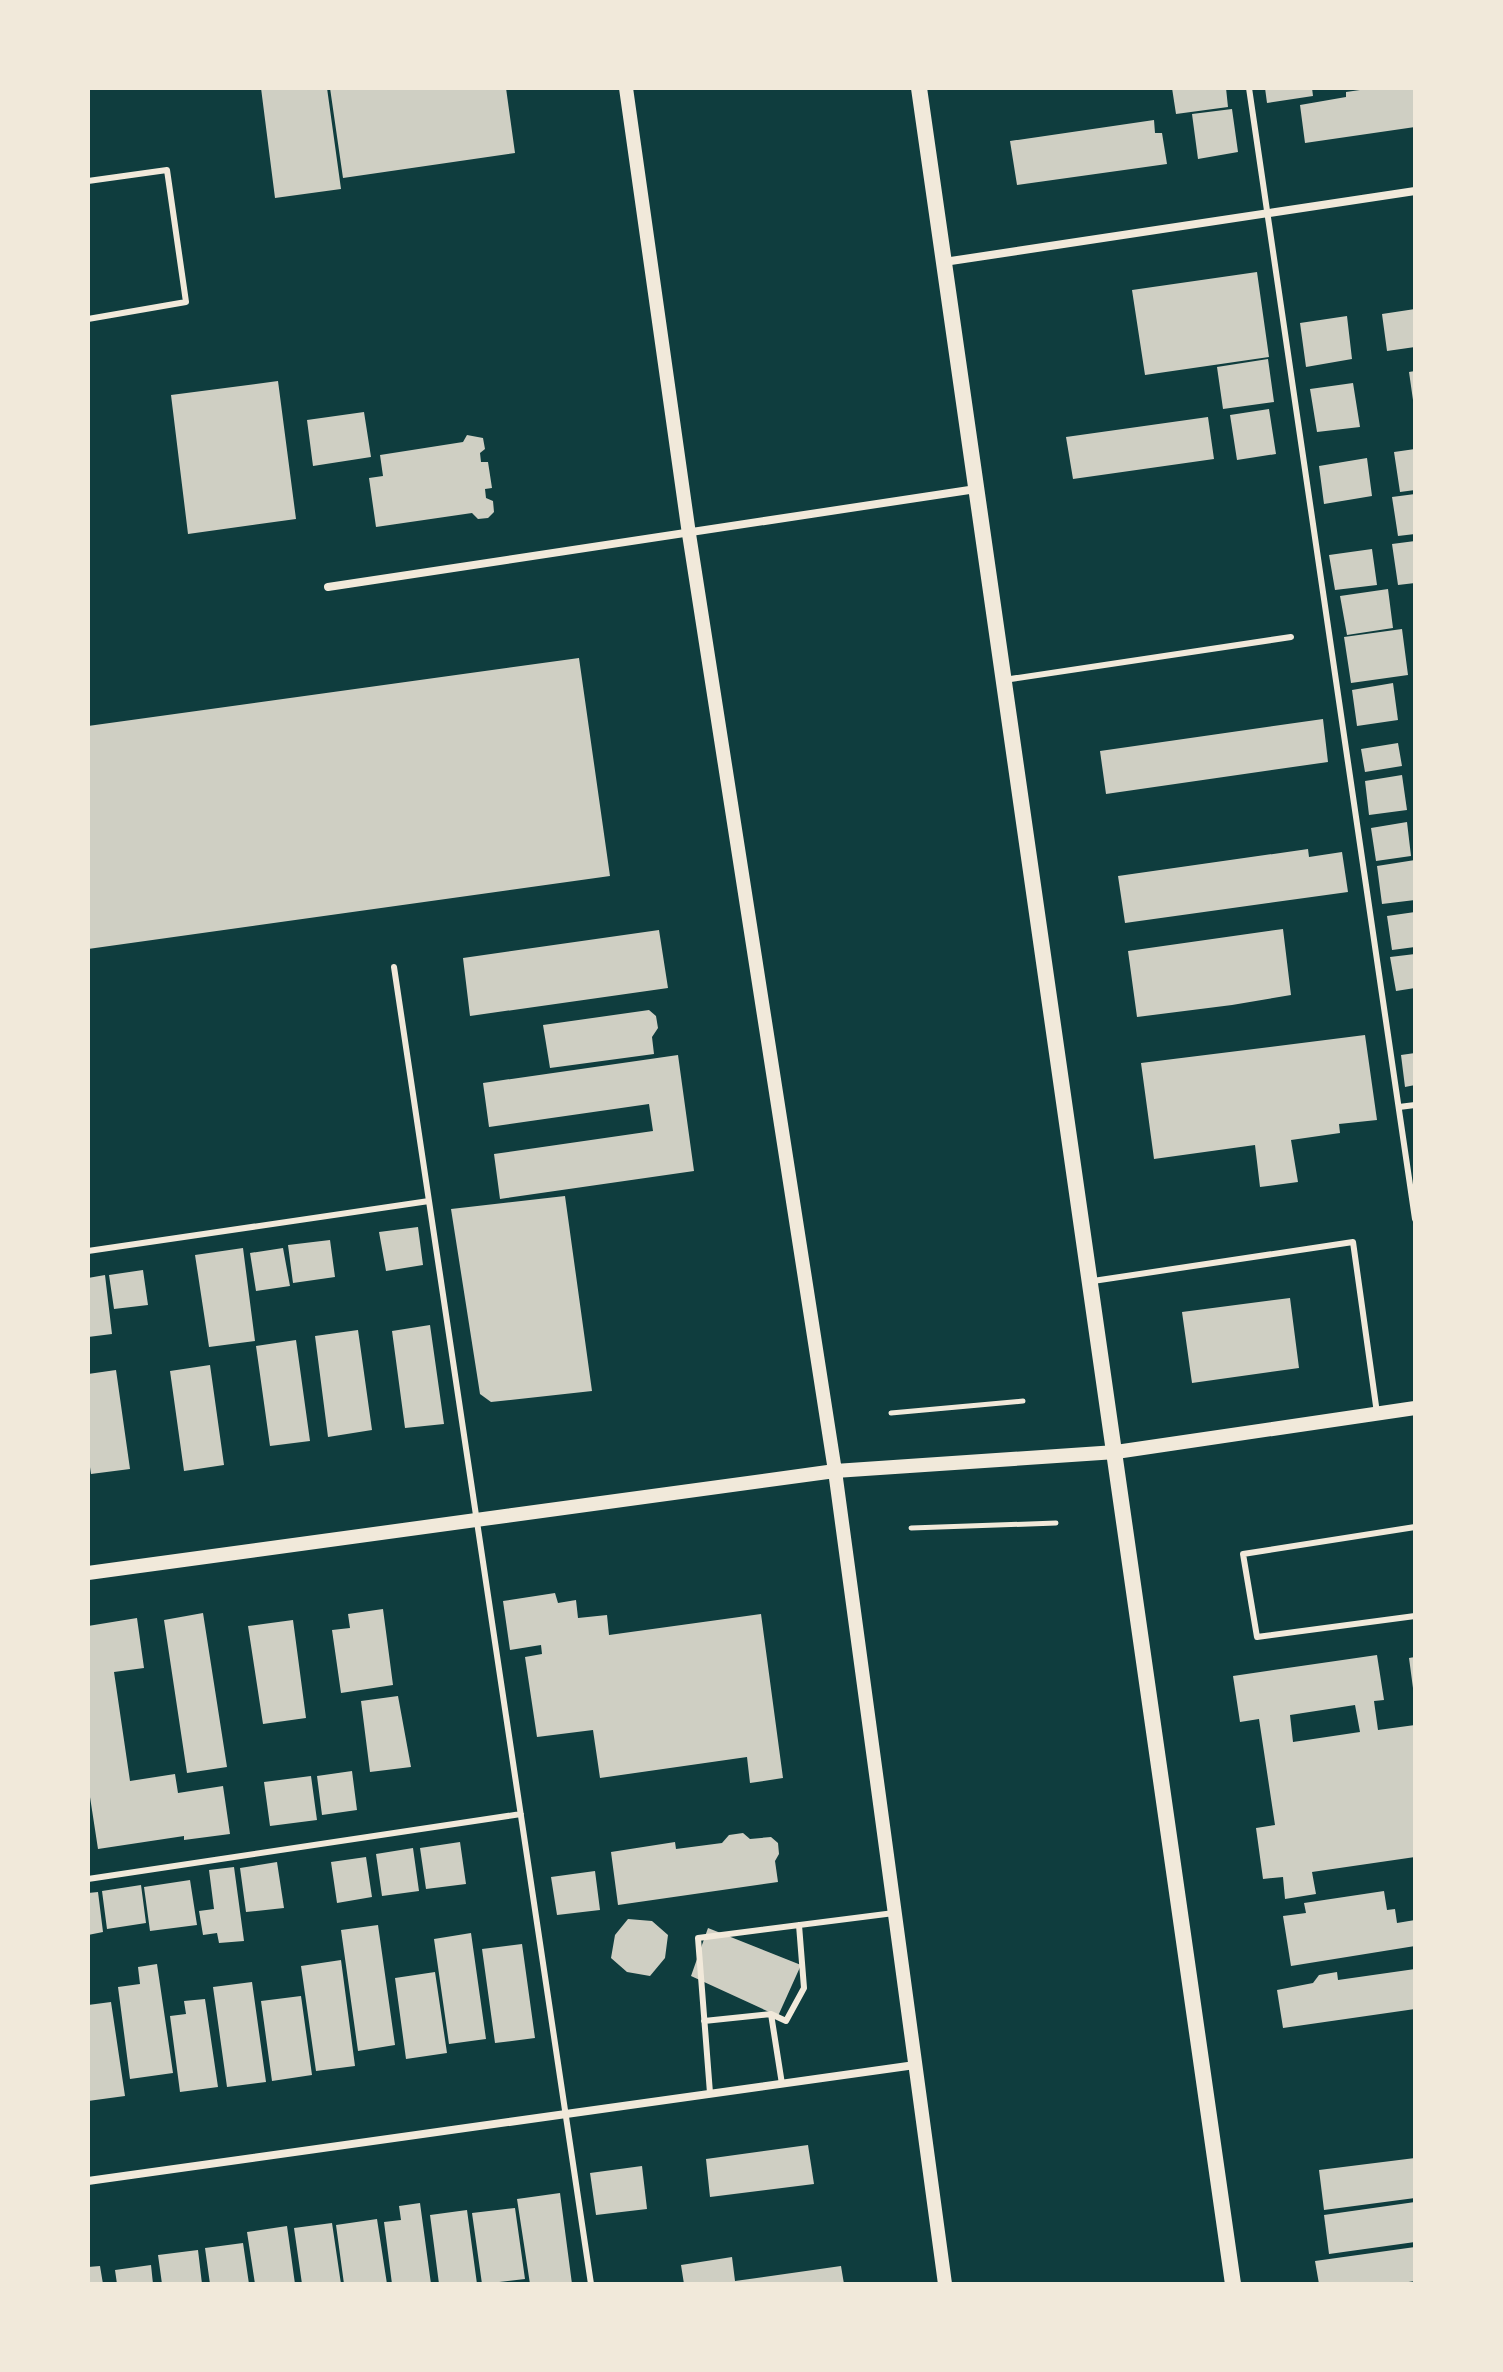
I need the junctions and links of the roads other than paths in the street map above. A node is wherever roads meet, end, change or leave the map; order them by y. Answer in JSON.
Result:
{"nodes":[{"id":1,"x":626,"y":88,"type":"edge"},
{"id":2,"x":919,"y":88,"type":"edge"},
{"id":3,"x":1249,"y":88,"type":"edge"},
{"id":4,"x":88,"y":181,"type":"edge"},
{"id":5,"x":1415,"y":191,"type":"edge"},
{"id":6,"x":1267,"y":213,"type":"junction"},
{"id":7,"x":944,"y":262,"type":"junction"},
{"id":8,"x":88,"y":319,"type":"edge"},
{"id":9,"x":976,"y":489,"type":"junction"},
{"id":10,"x":689,"y":534,"type":"junction"},
{"id":11,"x":328,"y":587,"type":"dead end"},
{"id":12,"x":1291,"y":637,"type":"dead end"},
{"id":13,"x":1004,"y":680,"type":"junction"},
{"id":14,"x":394,"y":967,"type":"dead end"},
{"id":15,"x":1415,"y":1105,"type":"edge"},
{"id":16,"x":1399,"y":1107,"type":"junction"},
{"id":17,"x":429,"y":1201,"type":"junction"},
{"id":18,"x":1415,"y":1219,"type":"edge"},
{"id":19,"x":88,"y":1251,"type":"edge"},
{"id":20,"x":1091,"y":1281,"type":"junction"},
{"id":21,"x":1415,"y":1408,"type":"edge"},
{"id":22,"x":1377,"y":1413,"type":"junction"},
{"id":23,"x":1116,"y":1452,"type":"junction"},
{"id":24,"x":835,"y":1471,"type":"junction"},
{"id":25,"x":477,"y":1520,"type":"junction"},
{"id":26,"x":1415,"y":1527,"type":"edge"},
{"id":27,"x":88,"y":1573,"type":"edge"},
{"id":28,"x":1415,"y":1616,"type":"edge"},
{"id":29,"x":521,"y":1814,"type":"junction"},
{"id":30,"x":88,"y":1879,"type":"edge"},
{"id":31,"x":894,"y":1913,"type":"junction"},
{"id":32,"x":799,"y":1925,"type":"junction"},
{"id":33,"x":771,"y":2014,"type":"junction"},
{"id":34,"x":704,"y":2021,"type":"junction"},
{"id":35,"x":915,"y":2065,"type":"junction"},
{"id":36,"x":782,"y":2084,"type":"junction"},
{"id":37,"x":710,"y":2093,"type":"junction"},
{"id":38,"x":566,"y":2114,"type":"junction"},
{"id":39,"x":88,"y":2181,"type":"edge"},
{"id":40,"x":591,"y":2284,"type":"edge"},
{"id":41,"x":945,"y":2284,"type":"edge"},
{"id":42,"x":1233,"y":2284,"type":"edge"}],
"edges":[{"from":1,"to":10,"type":"street"},
{"from":2,"to":7,"type":"main road"},
{"from":3,"to":6,"type":"lane"},
{"from":4,"to":8,"type":"lane"},
{"from":5,"to":6,"type":"street"},
{"from":6,"to":7,"type":"street"},
{"from":6,"to":16,"type":"lane"},
{"from":7,"to":9,"type":"main road"},
{"from":9,"to":10,"type":"street"},
{"from":9,"to":13,"type":"main road"},
{"from":10,"to":11,"type":"street"},
{"from":10,"to":24,"type":"street"},
{"from":12,"to":13,"type":"lane"},
{"from":13,"to":20,"type":"main road"},
{"from":14,"to":17,"type":"lane"},
{"from":15,"to":16,"type":"lane"},
{"from":16,"to":18,"type":"lane"},
{"from":17,"to":19,"type":"lane"},
{"from":17,"to":25,"type":"lane"},
{"from":20,"to":22,"type":"lane"},
{"from":20,"to":23,"type":"main road"},
{"from":21,"to":22,"type":"street"},
{"from":22,"to":23,"type":"street"},
{"from":23,"to":24,"type":"street"},
{"from":23,"to":42,"type":"main road"},
{"from":24,"to":25,"type":"street"},
{"from":24,"to":31,"type":"street"},
{"from":25,"to":27,"type":"street"},
{"from":25,"to":29,"type":"lane"},
{"from":26,"to":28,"type":"lane"},
{"from":29,"to":30,"type":"lane"},
{"from":29,"to":38,"type":"lane"},
{"from":31,"to":32,"type":"lane"},
{"from":31,"to":35,"type":"street"},
{"from":32,"to":33,"type":"lane"},
{"from":32,"to":34,"type":"lane"},
{"from":33,"to":34,"type":"lane"},
{"from":33,"to":36,"type":"lane"},
{"from":34,"to":37,"type":"lane"},
{"from":35,"to":36,"type":"street"},
{"from":35,"to":41,"type":"street"},
{"from":36,"to":37,"type":"street"},
{"from":37,"to":38,"type":"street"},
{"from":38,"to":39,"type":"street"},
{"from":38,"to":40,"type":"lane"}]}
